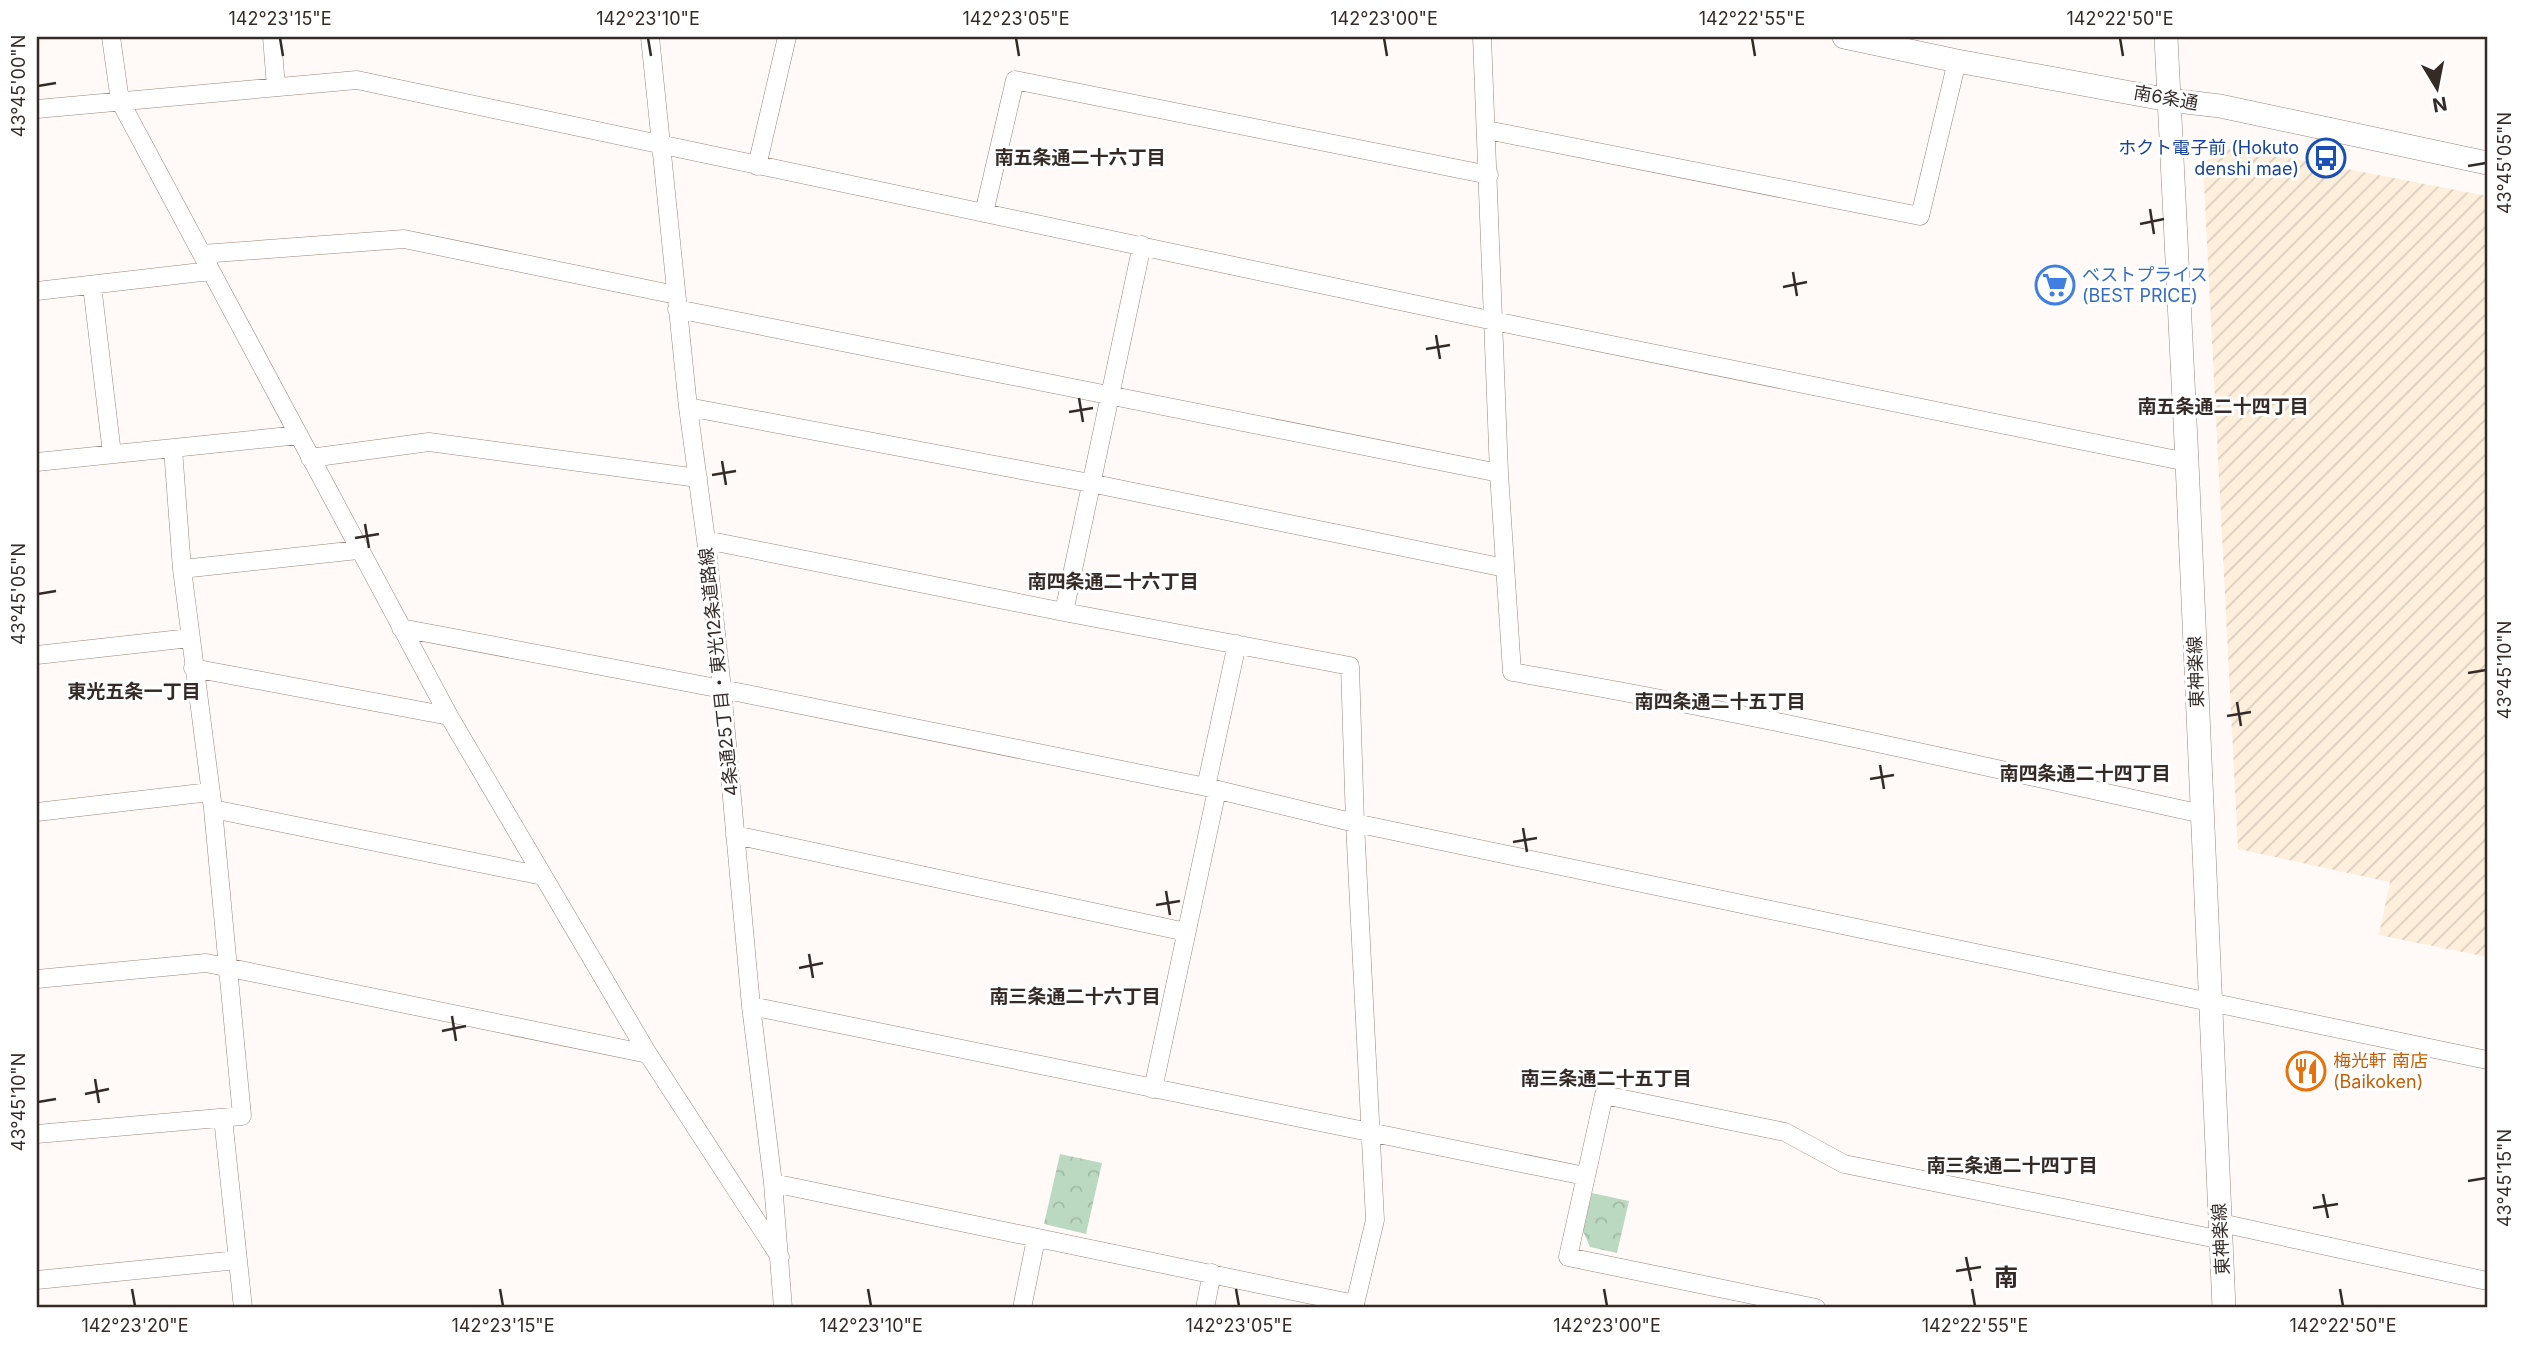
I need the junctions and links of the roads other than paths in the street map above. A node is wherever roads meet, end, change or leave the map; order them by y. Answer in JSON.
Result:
{"nodes":[{"id":1,"x":111,"y":37,"type":"edge"},
{"id":2,"x":272,"y":37,"type":"edge"},
{"id":3,"x":650,"y":37,"type":"edge"},
{"id":4,"x":787,"y":37,"type":"edge"},
{"id":5,"x":1482,"y":37,"type":"edge"},
{"id":6,"x":1844,"y":37,"type":"edge"},
{"id":7,"x":2166,"y":37,"type":"edge"},
{"id":8,"x":1957,"y":61,"type":"junction"},
{"id":9,"x":276,"y":87,"type":"junction"},
{"id":10,"x":2169,"y":100,"type":"junction"},
{"id":11,"x":120,"y":101,"type":"junction"},
{"id":12,"x":37,"y":109,"type":"edge"},
{"id":13,"x":1486,"y":131,"type":"junction"},
{"id":14,"x":662,"y":144,"type":"junction"},
{"id":15,"x":2487,"y":163,"type":"edge"},
{"id":16,"x":758,"y":166,"type":"junction"},
{"id":17,"x":1489,"y":176,"type":"junction"},
{"id":18,"x":984,"y":213,"type":"junction"},
{"id":19,"x":1142,"y":245,"type":"junction"},
{"id":20,"x":206,"y":262,"type":"junction"},
{"id":21,"x":92,"y":285,"type":"junction"},
{"id":22,"x":37,"y":290,"type":"edge"},
{"id":23,"x":677,"y":302,"type":"junction"},
{"id":24,"x":1494,"y":321,"type":"junction"},
{"id":25,"x":1109,"y":394,"type":"junction"},
{"id":26,"x":688,"y":407,"type":"junction"},
{"id":27,"x":299,"y":435,"type":"junction"},
{"id":28,"x":173,"y":449,"type":"junction"},
{"id":29,"x":113,"y":454,"type":"junction"},
{"id":30,"x":310,"y":458,"type":"junction"},
{"id":31,"x":2188,"y":462,"type":"junction"},
{"id":32,"x":37,"y":463,"type":"edge"},
{"id":33,"x":1499,"y":473,"type":"junction"},
{"id":34,"x":698,"y":478,"type":"junction"},
{"id":35,"x":1090,"y":483,"type":"junction"},
{"id":36,"x":706,"y":540,"type":"junction"},
{"id":37,"x":358,"y":550,"type":"junction"},
{"id":38,"x":1505,"y":568,"type":"junction"},
{"id":39,"x":182,"y":569,"type":"junction"},
{"id":40,"x":1064,"y":612,"type":"junction"},
{"id":41,"x":401,"y":628,"type":"junction"},
{"id":42,"x":190,"y":638,"type":"junction"},
{"id":43,"x":1237,"y":644,"type":"junction"},
{"id":44,"x":37,"y":655,"type":"edge"},
{"id":45,"x":193,"y":668,"type":"junction"},
{"id":46,"x":722,"y":688,"type":"junction"},
{"id":47,"x":449,"y":716,"type":"junction"},
{"id":48,"x":1212,"y":788,"type":"junction"},
{"id":49,"x":211,"y":801,"type":"junction"},
{"id":50,"x":37,"y":812,"type":"edge"},
{"id":51,"x":2202,"y":814,"type":"junction"},
{"id":52,"x":1355,"y":822,"type":"junction"},
{"id":53,"x":735,"y":835,"type":"junction"},
{"id":54,"x":543,"y":876,"type":"junction"},
{"id":55,"x":1186,"y":932,"type":"junction"},
{"id":56,"x":229,"y":967,"type":"junction"},
{"id":57,"x":37,"y":979,"type":"edge"},
{"id":58,"x":2211,"y":1002,"type":"junction"},
{"id":59,"x":751,"y":1006,"type":"junction"},
{"id":60,"x":648,"y":1054,"type":"junction"},
{"id":61,"x":2487,"y":1060,"type":"edge"},
{"id":62,"x":1153,"y":1089,"type":"junction"},
{"id":63,"x":223,"y":1118,"type":"junction"},
{"id":64,"x":37,"y":1134,"type":"edge"},
{"id":65,"x":1371,"y":1134,"type":"junction"},
{"id":66,"x":1585,"y":1176,"type":"junction"},
{"id":67,"x":773,"y":1183,"type":"junction"},
{"id":68,"x":2221,"y":1231,"type":"junction"},
{"id":69,"x":1036,"y":1239,"type":"junction"},
{"id":70,"x":780,"y":1257,"type":"junction"},
{"id":71,"x":238,"y":1260,"type":"junction"},
{"id":72,"x":1212,"y":1273,"type":"junction"},
{"id":73,"x":37,"y":1280,"type":"edge"},
{"id":74,"x":2487,"y":1280,"type":"edge"},
{"id":75,"x":1355,"y":1306,"type":"edge"},
{"id":76,"x":243,"y":1308,"type":"edge"},
{"id":77,"x":783,"y":1308,"type":"edge"},
{"id":78,"x":1022,"y":1308,"type":"edge"},
{"id":79,"x":1205,"y":1308,"type":"edge"},
{"id":80,"x":1816,"y":1308,"type":"edge"},
{"id":81,"x":2224,"y":1308,"type":"edge"}],
"edges":[{"from":1,"to":11,"type":"street"},
{"from":2,"to":9,"type":"street"},
{"from":3,"to":14,"type":"street","name":"4条通25丁目・東光12条道路線"},
{"from":4,"to":16,"type":"street"},
{"from":5,"to":13,"type":"street"},
{"from":6,"to":8,"type":"street","name":"南6条通"},
{"from":7,"to":10,"type":"street","name":"東神楽線"},
{"from":8,"to":10,"type":"street","name":"南6条通"},
{"from":8,"to":13,"type":"street"},
{"from":9,"to":11,"type":"street"},
{"from":9,"to":14,"type":"street"},
{"from":10,"to":15,"type":"street","name":"南6条通"},
{"from":10,"to":31,"type":"street","name":"東神楽線"},
{"from":11,"to":12,"type":"street"},
{"from":11,"to":20,"type":"street"},
{"from":13,"to":17,"type":"street"},
{"from":14,"to":16,"type":"street"},
{"from":14,"to":23,"type":"street","name":"4条通25丁目・東光12条道路線"},
{"from":16,"to":18,"type":"street"},
{"from":17,"to":18,"type":"street"},
{"from":17,"to":24,"type":"street"},
{"from":18,"to":19,"type":"street"},
{"from":19,"to":24,"type":"street"},
{"from":19,"to":25,"type":"street"},
{"from":20,"to":21,"type":"street"},
{"from":20,"to":23,"type":"street"},
{"from":20,"to":27,"type":"street"},
{"from":21,"to":22,"type":"street"},
{"from":21,"to":29,"type":"street"},
{"from":23,"to":25,"type":"street"},
{"from":23,"to":26,"type":"street","name":"4条通25丁目・東光12条道路線"},
{"from":24,"to":31,"type":"street"},
{"from":24,"to":33,"type":"street"},
{"from":25,"to":33,"type":"street"},
{"from":25,"to":35,"type":"street"},
{"from":26,"to":34,"type":"street","name":"4条通25丁目・東光12条道路線"},
{"from":26,"to":35,"type":"street"},
{"from":27,"to":28,"type":"street"},
{"from":27,"to":30,"type":"street"},
{"from":28,"to":29,"type":"street"},
{"from":28,"to":39,"type":"street"},
{"from":29,"to":32,"type":"street"},
{"from":30,"to":34,"type":"street"},
{"from":30,"to":37,"type":"street"},
{"from":31,"to":51,"type":"street","name":"東神楽線"},
{"from":33,"to":38,"type":"street"},
{"from":34,"to":36,"type":"street","name":"4条通25丁目・東光12条道路線"},
{"from":35,"to":38,"type":"street"},
{"from":35,"to":40,"type":"street"},
{"from":36,"to":40,"type":"street"},
{"from":36,"to":46,"type":"street","name":"4条通25丁目・東光12条道路線"},
{"from":37,"to":39,"type":"street"},
{"from":37,"to":41,"type":"street"},
{"from":38,"to":51,"type":"street"},
{"from":39,"to":42,"type":"street"},
{"from":40,"to":43,"type":"street"},
{"from":41,"to":46,"type":"street"},
{"from":41,"to":47,"type":"street"},
{"from":42,"to":44,"type":"street"},
{"from":42,"to":45,"type":"street"},
{"from":43,"to":48,"type":"street"},
{"from":43,"to":52,"type":"street"},
{"from":45,"to":47,"type":"street"},
{"from":45,"to":49,"type":"street"},
{"from":46,"to":48,"type":"street"},
{"from":46,"to":53,"type":"street","name":"4条通25丁目・東光12条道路線"},
{"from":47,"to":54,"type":"street"},
{"from":48,"to":52,"type":"street"},
{"from":48,"to":55,"type":"street"},
{"from":49,"to":50,"type":"street"},
{"from":49,"to":54,"type":"street"},
{"from":49,"to":56,"type":"street"},
{"from":51,"to":58,"type":"street","name":"東神楽線"},
{"from":52,"to":58,"type":"street"},
{"from":52,"to":65,"type":"street"},
{"from":53,"to":55,"type":"street"},
{"from":53,"to":59,"type":"street","name":"4条通25丁目・東光12条道路線"},
{"from":54,"to":60,"type":"street"},
{"from":55,"to":62,"type":"street"},
{"from":56,"to":57,"type":"street"},
{"from":56,"to":60,"type":"street"},
{"from":56,"to":63,"type":"street"},
{"from":58,"to":61,"type":"street"},
{"from":58,"to":68,"type":"street","name":"東神楽線"},
{"from":59,"to":62,"type":"street"},
{"from":59,"to":67,"type":"street","name":"4条通25丁目・東光12条道路線"},
{"from":60,"to":70,"type":"street"},
{"from":62,"to":65,"type":"street"},
{"from":63,"to":64,"type":"street"},
{"from":63,"to":71,"type":"street"},
{"from":65,"to":66,"type":"street"},
{"from":65,"to":75,"type":"street"},
{"from":66,"to":68,"type":"street"},
{"from":66,"to":80,"type":"street"},
{"from":67,"to":69,"type":"street"},
{"from":67,"to":70,"type":"street","name":"4条通25丁目・東光12条道路線"},
{"from":68,"to":74,"type":"street"},
{"from":68,"to":81,"type":"street","name":"東神楽線"},
{"from":69,"to":72,"type":"street"},
{"from":69,"to":78,"type":"street"},
{"from":70,"to":77,"type":"street","name":"4条通25丁目・東光12条道路線"},
{"from":71,"to":73,"type":"street"},
{"from":71,"to":76,"type":"street"},
{"from":72,"to":75,"type":"street"},
{"from":72,"to":79,"type":"street"}]}
